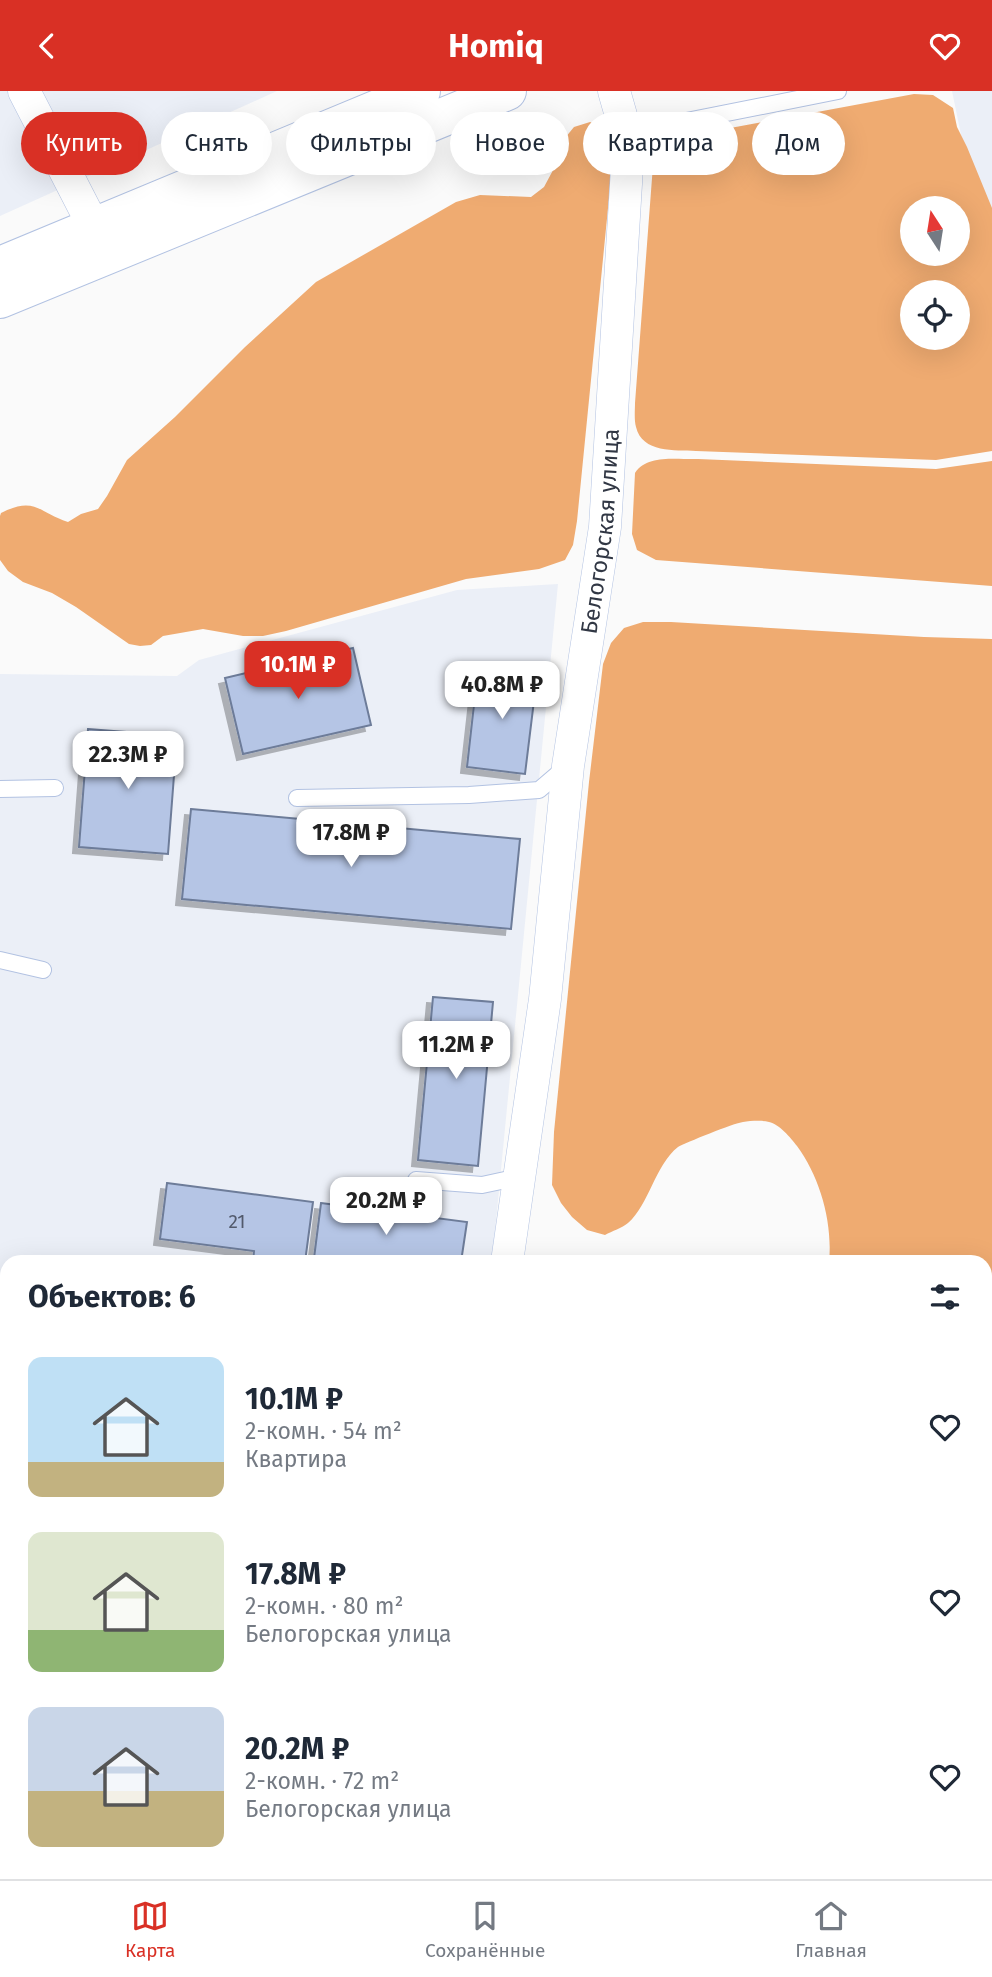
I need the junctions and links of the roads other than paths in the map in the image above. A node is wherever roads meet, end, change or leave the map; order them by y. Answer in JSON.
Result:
{"nodes":[{"id":1,"x":24,"y":91,"type":"edge"},
{"id":2,"x":421,"y":91,"type":"edge"},
{"id":3,"x":507,"y":91,"type":"edge"},
{"id":4,"x":614,"y":91,"type":"edge"},
{"id":5,"x":838,"y":91,"type":"edge"},
{"id":6,"x":620,"y":112,"type":"edge"},
{"id":7,"x":732,"y":112,"type":"edge"},
{"id":8,"x":627,"y":175,"type":"edge"},
{"id":9,"x":94,"y":227,"type":"junction"},
{"id":10,"x":0,"y":266,"type":"edge"},
{"id":11,"x":0,"y":299,"type":"edge"},
{"id":12,"x":568,"y":765,"type":"junction"},
{"id":13,"x":0,"y":789,"type":"edge"},
{"id":14,"x":55,"y":789,"type":"dead end"},
{"id":15,"x":297,"y":798,"type":"dead end"},
{"id":16,"x":0,"y":960,"type":"edge"},
{"id":17,"x":43,"y":970,"type":"dead end"},
{"id":18,"x":519,"y":1177,"type":"junction"},
{"id":19,"x":416,"y":1180,"type":"dead end"},
{"id":20,"x":508,"y":1255,"type":"edge"}],
"edges":[{"from":1,"to":9,"type":"street"},
{"from":2,"to":9,"type":"main road"},
{"from":3,"to":11,"type":"main road"},
{"from":4,"to":6,"type":"street","name":"Белогорская улица"},
{"from":5,"to":7,"type":"lane"},
{"from":8,"to":12,"type":"street","name":"Белогорская улица"},
{"from":9,"to":10,"type":"main road"},
{"from":12,"to":15,"type":"lane"},
{"from":12,"to":18,"type":"street","name":"Белогорская улица"},
{"from":13,"to":14,"type":"lane"},
{"from":16,"to":17,"type":"lane"},
{"from":18,"to":19,"type":"lane"},
{"from":18,"to":20,"type":"street","name":"Белогорская улица"}]}
